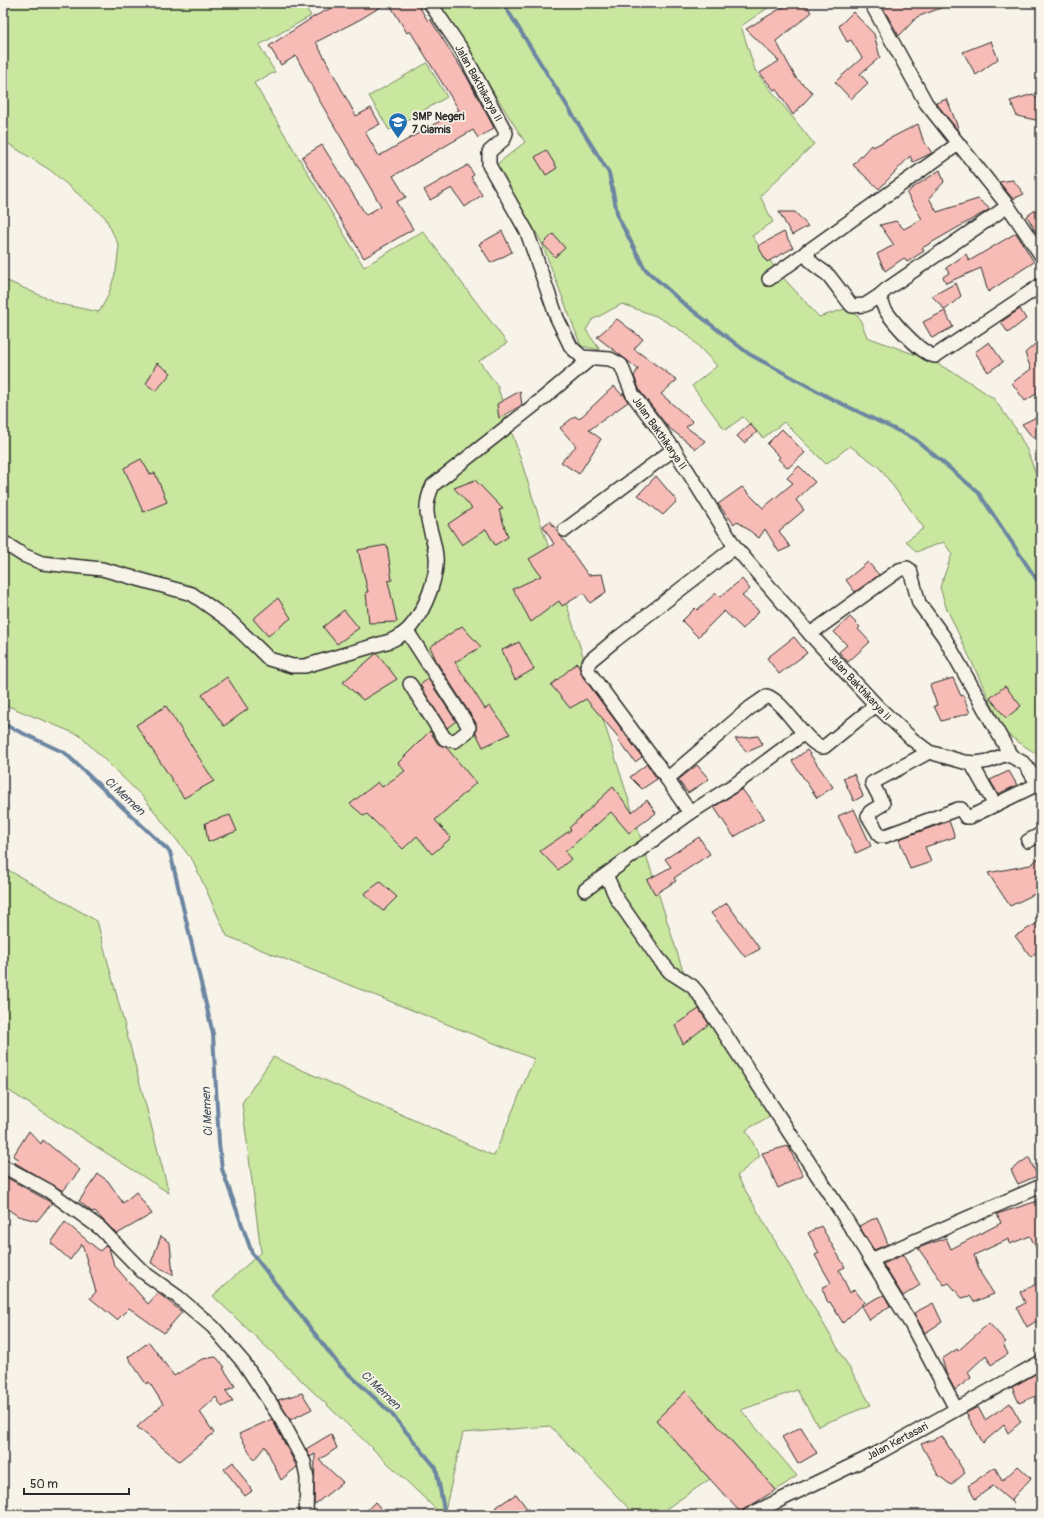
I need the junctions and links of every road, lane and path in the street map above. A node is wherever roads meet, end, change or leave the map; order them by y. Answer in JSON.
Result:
{"nodes":[{"id":1,"x":430,"y":3,"type":"edge"},
{"id":2,"x":871,"y":3,"type":"edge"},
{"id":3,"x":958,"y":144,"type":"junction"},
{"id":4,"x":1008,"y":206,"type":"junction"},
{"id":5,"x":807,"y":251,"type":"junction"},
{"id":6,"x":1041,"y":255,"type":"edge"},
{"id":7,"x":769,"y":278,"type":"dead end"},
{"id":8,"x":1041,"y":286,"type":"edge"},
{"id":9,"x":880,"y":296,"type":"junction"},
{"id":10,"x":590,"y":359,"type":"junction"},
{"id":11,"x":674,"y":449,"type":"junction"},
{"id":12,"x":565,"y":530,"type":"dead end"},
{"id":13,"x":3,"y":542,"type":"edge"},
{"id":14,"x":735,"y":547,"type":"junction"},
{"id":15,"x":407,"y":631,"type":"junction"},
{"id":16,"x":810,"y":634,"type":"junction"},
{"id":17,"x":410,"y":684,"type":"dead end"},
{"id":18,"x":876,"y":705,"type":"junction"},
{"id":19,"x":804,"y":733,"type":"junction"},
{"id":20,"x":929,"y":752,"type":"junction"},
{"id":21,"x":1011,"y":756,"type":"junction"},
{"id":22,"x":971,"y":763,"type":"junction"},
{"id":23,"x":667,"y":779,"type":"junction"},
{"id":24,"x":1039,"y":786,"type":"edge"},
{"id":25,"x":995,"y":805,"type":"junction"},
{"id":26,"x":690,"y":813,"type":"junction"},
{"id":27,"x":1041,"y":834,"type":"edge"},
{"id":28,"x":1028,"y":841,"type":"dead end"},
{"id":29,"x":606,"y":875,"type":"junction"},
{"id":30,"x":585,"y":890,"type":"dead end"},
{"id":31,"x":3,"y":1166,"type":"edge"},
{"id":32,"x":1041,"y":1186,"type":"edge"},
{"id":33,"x":872,"y":1260,"type":"junction"},
{"id":34,"x":1041,"y":1362,"type":"edge"},
{"id":35,"x":956,"y":1409,"type":"junction"},
{"id":36,"x":306,"y":1515,"type":"edge"},
{"id":37,"x":749,"y":1515,"type":"edge"}],
"edges":[{"from":1,"to":10,"type":"street","name":"Jalan Bakthikarya II"},
{"from":2,"to":3,"type":"street"},
{"from":3,"to":4,"type":"street"},
{"from":3,"to":5,"type":"street"},
{"from":4,"to":6,"type":"street"},
{"from":4,"to":9,"type":"street"},
{"from":5,"to":7,"type":"street"},
{"from":5,"to":9,"type":"street"},
{"from":8,"to":9,"type":"street"},
{"from":10,"to":11,"type":"street","name":"Jalan Bakthikarya II"},
{"from":10,"to":15,"type":"street"},
{"from":11,"to":12,"type":"street"},
{"from":11,"to":14,"type":"street","name":"Jalan Bakthikarya II"},
{"from":13,"to":15,"type":"street"},
{"from":14,"to":16,"type":"street","name":"Jalan Bakthikarya II"},
{"from":14,"to":23,"type":"street"},
{"from":15,"to":17,"type":"street"},
{"from":16,"to":18,"type":"street","name":"Jalan Bakthikarya II"},
{"from":16,"to":21,"type":"street"},
{"from":18,"to":19,"type":"street"},
{"from":18,"to":20,"type":"street","name":"Jalan Bakthikarya II"},
{"from":19,"to":23,"type":"street"},
{"from":19,"to":26,"type":"street"},
{"from":20,"to":22,"type":"street","name":"Jalan Bakthikarya II"},
{"from":20,"to":25,"type":"street"},
{"from":21,"to":22,"type":"street","name":"Jalan Bakthikarya II"},
{"from":21,"to":24,"type":"street"},
{"from":22,"to":25,"type":"street"},
{"from":23,"to":26,"type":"street"},
{"from":24,"to":25,"type":"street"},
{"from":26,"to":29,"type":"street"},
{"from":27,"to":28,"type":"street"},
{"from":29,"to":30,"type":"street"},
{"from":29,"to":33,"type":"street"},
{"from":31,"to":36,"type":"street"},
{"from":32,"to":33,"type":"street"},
{"from":33,"to":35,"type":"street"},
{"from":34,"to":35,"type":"street","name":"Jalan Kertasari"},
{"from":35,"to":37,"type":"street","name":"Jalan Kertasari"}]}
